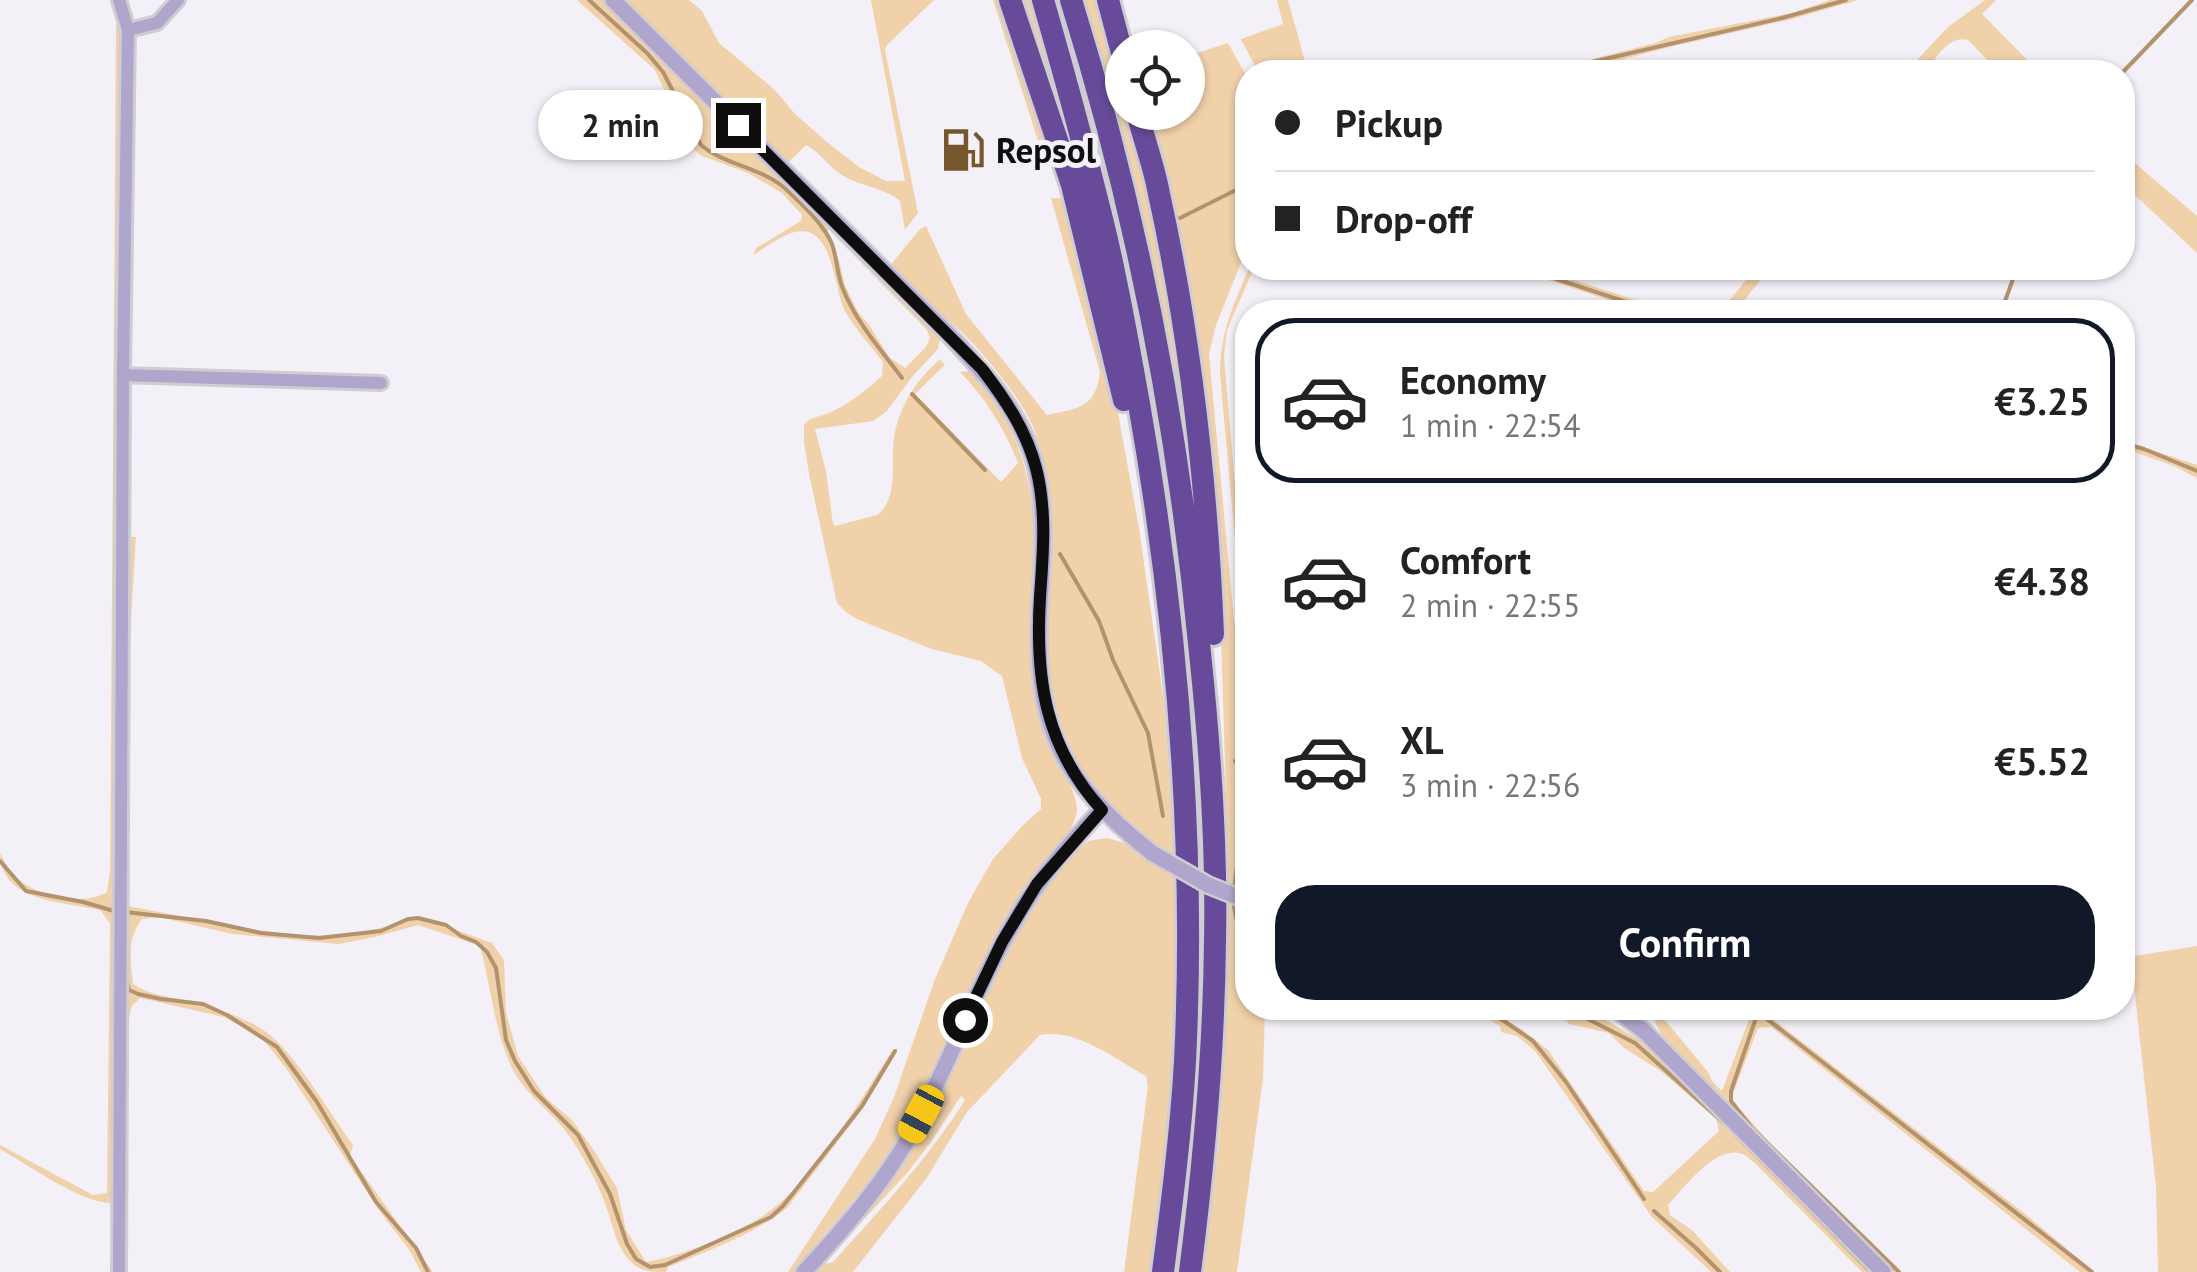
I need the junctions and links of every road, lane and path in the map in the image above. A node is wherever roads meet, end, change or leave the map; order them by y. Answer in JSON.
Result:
{"nodes":[{"id":1,"x":119,"y":0,"type":"edge"},
{"id":2,"x":178,"y":0,"type":"edge"},
{"id":3,"x":613,"y":0,"type":"edge"},
{"id":4,"x":1010,"y":0,"type":"edge"},
{"id":5,"x":1043,"y":0,"type":"edge"},
{"id":6,"x":1072,"y":0,"type":"edge"},
{"id":7,"x":1108,"y":0,"type":"edge"},
{"id":8,"x":128,"y":30,"type":"junction"},
{"id":9,"x":1116,"y":30,"type":"edge"},
{"id":10,"x":1142,"y":130,"type":"edge"},
{"id":11,"x":123,"y":375,"type":"junction"},
{"id":12,"x":381,"y":383,"type":"dead end"},
{"id":13,"x":1162,"y":559,"type":"junction"},
{"id":14,"x":1210,"y":757,"type":"junction"},
{"id":15,"x":1102,"y":810,"type":"junction"},
{"id":16,"x":1235,"y":895,"type":"edge"},
{"id":17,"x":1630,"y":1020,"type":"edge"},
{"id":18,"x":119,"y":1272,"type":"edge"},
{"id":19,"x":804,"y":1272,"type":"edge"},
{"id":20,"x":1163,"y":1272,"type":"edge"},
{"id":21,"x":1190,"y":1272,"type":"edge"},
{"id":22,"x":1883,"y":1272,"type":"edge"}],
"edges":[{"from":1,"to":8,"type":"street"},
{"from":2,"to":8,"type":"street"},
{"from":3,"to":15,"type":"street"},
{"from":4,"to":13,"type":"highway"},
{"from":5,"to":13,"type":"highway"},
{"from":6,"to":14,"type":"highway"},
{"from":7,"to":9,"type":"highway"},
{"from":8,"to":11,"type":"street"},
{"from":10,"to":14,"type":"highway"},
{"from":11,"to":12,"type":"street"},
{"from":11,"to":18,"type":"street"},
{"from":13,"to":20,"type":"highway"},
{"from":14,"to":21,"type":"highway"},
{"from":15,"to":16,"type":"street","bridge":true},
{"from":15,"to":19,"type":"street"},
{"from":17,"to":22,"type":"street"}]}
